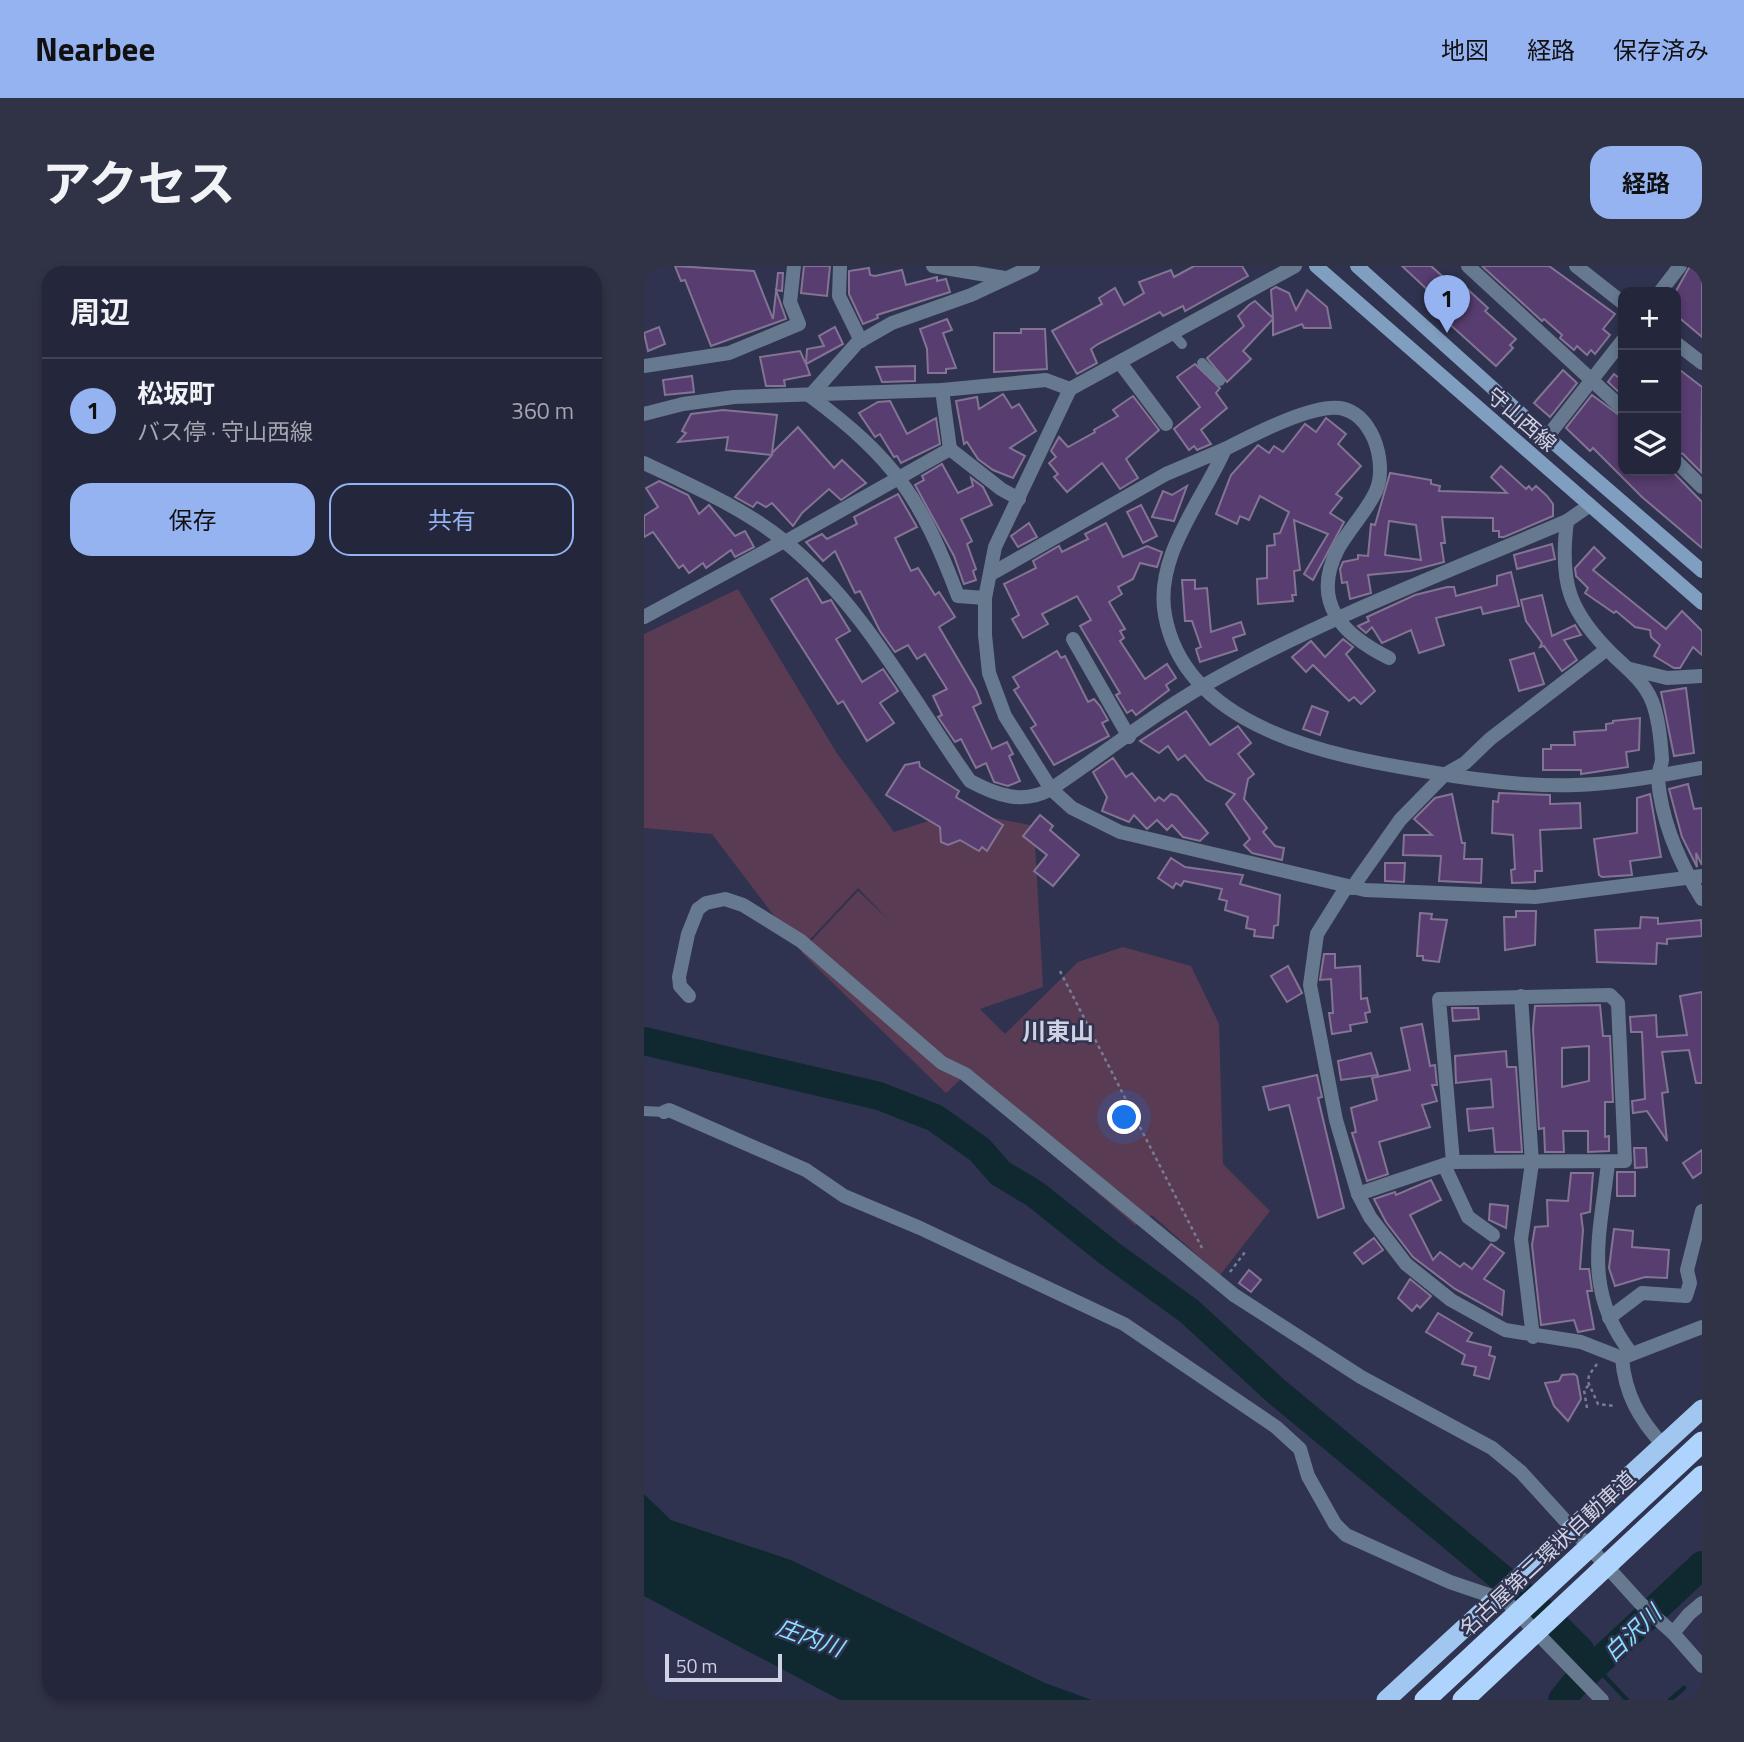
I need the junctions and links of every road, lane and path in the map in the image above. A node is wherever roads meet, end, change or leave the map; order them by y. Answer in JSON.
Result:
{"nodes":[{"id":1,"x":793,"y":266,"type":"edge"},
{"id":2,"x":840,"y":266,"type":"edge"},
{"id":3,"x":933,"y":266,"type":"edge"},
{"id":4,"x":1033,"y":266,"type":"edge"},
{"id":5,"x":1295,"y":266,"type":"edge"},
{"id":6,"x":1316,"y":266,"type":"edge"},
{"id":7,"x":1357,"y":266,"type":"edge"},
{"id":8,"x":1468,"y":266,"type":"edge"},
{"id":9,"x":1576,"y":266,"type":"edge"},
{"id":10,"x":1680,"y":266,"type":"edge"},
{"id":11,"x":1005,"y":278,"type":"junction"},
{"id":12,"x":1664,"y":287,"type":"edge"},
{"id":13,"x":1618,"y":299,"type":"edge"},
{"id":14,"x":862,"y":341,"type":"junction"},
{"id":15,"x":1618,"y":346,"type":"edge"},
{"id":16,"x":1681,"y":347,"type":"edge"},
{"id":17,"x":1202,"y":363,"type":"dead end"},
{"id":18,"x":1702,"y":363,"type":"edge"},
{"id":19,"x":1121,"y":364,"type":"junction"},
{"id":20,"x":644,"y":366,"type":"edge"},
{"id":21,"x":1593,"y":379,"type":"junction"},
{"id":22,"x":1220,"y":382,"type":"dead end"},
{"id":23,"x":942,"y":390,"type":"junction"},
{"id":24,"x":1070,"y":390,"type":"junction"},
{"id":25,"x":810,"y":396,"type":"junction"},
{"id":26,"x":1618,"y":404,"type":"edge"},
{"id":27,"x":644,"y":414,"type":"edge"},
{"id":28,"x":1166,"y":424,"type":"dead end"},
{"id":29,"x":1547,"y":437,"type":"junction"},
{"id":30,"x":950,"y":449,"type":"junction"},
{"id":31,"x":1225,"y":449,"type":"junction"},
{"id":32,"x":646,"y":465,"type":"edge"},
{"id":33,"x":1681,"y":466,"type":"edge"},
{"id":34,"x":901,"y":478,"type":"junction"},
{"id":35,"x":1702,"y":487,"type":"edge"},
{"id":36,"x":1019,"y":499,"type":"junction"},
{"id":37,"x":1590,"y":505,"type":"junction"},
{"id":38,"x":1567,"y":522,"type":"junction"},
{"id":39,"x":785,"y":541,"type":"junction"},
{"id":40,"x":1702,"y":570,"type":"edge"},
{"id":41,"x":991,"y":574,"type":"junction"},
{"id":42,"x":985,"y":598,"type":"junction"},
{"id":43,"x":1702,"y":603,"type":"edge"},
{"id":44,"x":644,"y":617,"type":"edge"},
{"id":45,"x":1337,"y":619,"type":"junction"},
{"id":46,"x":1073,"y":639,"type":"dead end"},
{"id":47,"x":1607,"y":649,"type":"junction"},
{"id":48,"x":1389,"y":658,"type":"dead end"},
{"id":49,"x":1630,"y":669,"type":"junction"},
{"id":50,"x":1702,"y":676,"type":"edge"},
{"id":51,"x":1203,"y":687,"type":"junction"},
{"id":52,"x":1129,"y":737,"type":"junction"},
{"id":53,"x":1702,"y":768,"type":"edge"},
{"id":54,"x":1444,"y":775,"type":"junction"},
{"id":55,"x":1657,"y":776,"type":"junction"},
{"id":56,"x":1051,"y":789,"type":"junction"},
{"id":57,"x":1697,"y":877,"type":"edge"},
{"id":58,"x":1349,"y":887,"type":"junction"},
{"id":59,"x":1702,"y":899,"type":"edge"},
{"id":60,"x":1060,"y":971,"type":"dead end"},
{"id":61,"x":690,"y":996,"type":"dead end"},
{"id":62,"x":1521,"y":996,"type":"junction"},
{"id":63,"x":644,"y":1111,"type":"edge"},
{"id":64,"x":664,"y":1112,"type":"joint"},
{"id":65,"x":1532,"y":1163,"type":"junction"},
{"id":66,"x":1608,"y":1163,"type":"junction"},
{"id":67,"x":1448,"y":1164,"type":"junction"},
{"id":68,"x":1358,"y":1194,"type":"junction"},
{"id":69,"x":1702,"y":1210,"type":"edge"},
{"id":70,"x":1493,"y":1235,"type":"dead end"},
{"id":71,"x":1245,"y":1252,"type":"dead end"},
{"id":72,"x":1220,"y":1284,"type":"junction"},
{"id":73,"x":1609,"y":1318,"type":"junction"},
{"id":74,"x":1702,"y":1326,"type":"edge"},
{"id":75,"x":1533,"y":1337,"type":"junction"},
{"id":76,"x":1626,"y":1355,"type":"junction"},
{"id":77,"x":1601,"y":1357,"type":"dead end"},
{"id":78,"x":1589,"y":1385,"type":"junction"},
{"id":79,"x":1615,"y":1406,"type":"dead end"},
{"id":80,"x":1587,"y":1408,"type":"dead end"},
{"id":81,"x":1702,"y":1409,"type":"edge"},
{"id":82,"x":1702,"y":1443,"type":"edge"},
{"id":83,"x":1663,"y":1445,"type":"junction"},
{"id":84,"x":1702,"y":1476,"type":"edge"},
{"id":85,"x":1702,"y":1604,"type":"edge"},
{"id":86,"x":1668,"y":1630,"type":"junction"},
{"id":87,"x":1702,"y":1666,"type":"edge"},
{"id":88,"x":1386,"y":1700,"type":"edge"},
{"id":89,"x":1425,"y":1700,"type":"edge"},
{"id":90,"x":1463,"y":1700,"type":"edge"},
{"id":91,"x":1602,"y":1700,"type":"edge"}],
"edges":[{"from":1,"to":20,"type":"street"},
{"from":2,"to":14,"type":"street"},
{"from":3,"to":11,"type":"street"},
{"from":4,"to":11,"type":"street"},
{"from":5,"to":19,"type":"street"},
{"from":6,"to":37,"type":"main road","name":"守山西線"},
{"from":7,"to":29,"type":"main road","name":"守山西線"},
{"from":8,"to":21,"type":"street"},
{"from":9,"to":13,"type":"street"},
{"from":10,"to":12,"type":"street"},
{"from":11,"to":14,"type":"street"},
{"from":14,"to":25,"type":"street"},
{"from":15,"to":21,"type":"street"},
{"from":16,"to":18,"type":"street"},
{"from":17,"to":22,"type":"lane"},
{"from":19,"to":24,"type":"street"},
{"from":19,"to":28,"type":"street"},
{"from":21,"to":26,"type":"street"},
{"from":21,"to":29,"type":"street"},
{"from":23,"to":24,"type":"street"},
{"from":23,"to":25,"type":"street"},
{"from":23,"to":30,"type":"street"},
{"from":24,"to":36,"type":"street"},
{"from":25,"to":27,"type":"street"},
{"from":25,"to":34,"type":"street"},
{"from":29,"to":40,"type":"main road","name":"守山西線"},
{"from":30,"to":34,"type":"street"},
{"from":30,"to":36,"type":"street"},
{"from":31,"to":41,"type":"street"},
{"from":31,"to":45,"type":"street"},
{"from":31,"to":51,"type":"street"},
{"from":32,"to":39,"type":"street"},
{"from":33,"to":35,"type":"street"},
{"from":34,"to":39,"type":"street"},
{"from":34,"to":42,"type":"street"},
{"from":36,"to":41,"type":"street"},
{"from":37,"to":38,"type":"street"},
{"from":37,"to":43,"type":"main road","name":"守山西線"},
{"from":38,"to":45,"type":"street"},
{"from":38,"to":47,"type":"street"},
{"from":39,"to":44,"type":"street"},
{"from":39,"to":56,"type":"street"},
{"from":41,"to":42,"type":"street"},
{"from":42,"to":56,"type":"street"},
{"from":45,"to":48,"type":"street"},
{"from":45,"to":51,"type":"street"},
{"from":46,"to":52,"type":"street"},
{"from":47,"to":49,"type":"street"},
{"from":47,"to":54,"type":"street"},
{"from":49,"to":50,"type":"street"},
{"from":49,"to":55,"type":"street"},
{"from":51,"to":52,"type":"street"},
{"from":51,"to":54,"type":"street"},
{"from":52,"to":56,"type":"street"},
{"from":53,"to":55,"type":"street"},
{"from":54,"to":55,"type":"street"},
{"from":54,"to":58,"type":"street"},
{"from":55,"to":57,"type":"street"},
{"from":56,"to":58,"type":"street"},
{"from":57,"to":58,"type":"street"},
{"from":57,"to":59,"type":"street"},
{"from":58,"to":68,"type":"street"},
{"from":60,"to":72,"type":"path"},
{"from":61,"to":72,"type":"street"},
{"from":62,"to":65,"type":"street"},
{"from":62,"to":66,"type":"street"},
{"from":62,"to":67,"type":"street"},
{"from":63,"to":64,"type":"lane"},
{"from":64,"to":91,"type":"street"},
{"from":65,"to":66,"type":"street"},
{"from":65,"to":67,"type":"street"},
{"from":65,"to":75,"type":"street"},
{"from":66,"to":73,"type":"street"},
{"from":67,"to":68,"type":"street"},
{"from":67,"to":70,"type":"street"},
{"from":68,"to":75,"type":"street"},
{"from":69,"to":73,"type":"street"},
{"from":71,"to":72,"type":"path"},
{"from":72,"to":86,"type":"street"},
{"from":73,"to":76,"type":"street"},
{"from":74,"to":76,"type":"street"},
{"from":75,"to":76,"type":"street"},
{"from":76,"to":83,"type":"street"},
{"from":77,"to":78,"type":"path"},
{"from":78,"to":79,"type":"path"},
{"from":78,"to":80,"type":"path"},
{"from":81,"to":83,"type":"highway"},
{"from":82,"to":89,"type":"highway","name":"名古屋第二環状自動車道"},
{"from":83,"to":88,"type":"highway"},
{"from":84,"to":90,"type":"highway"},
{"from":85,"to":86,"type":"street"},
{"from":86,"to":87,"type":"street"}]}
